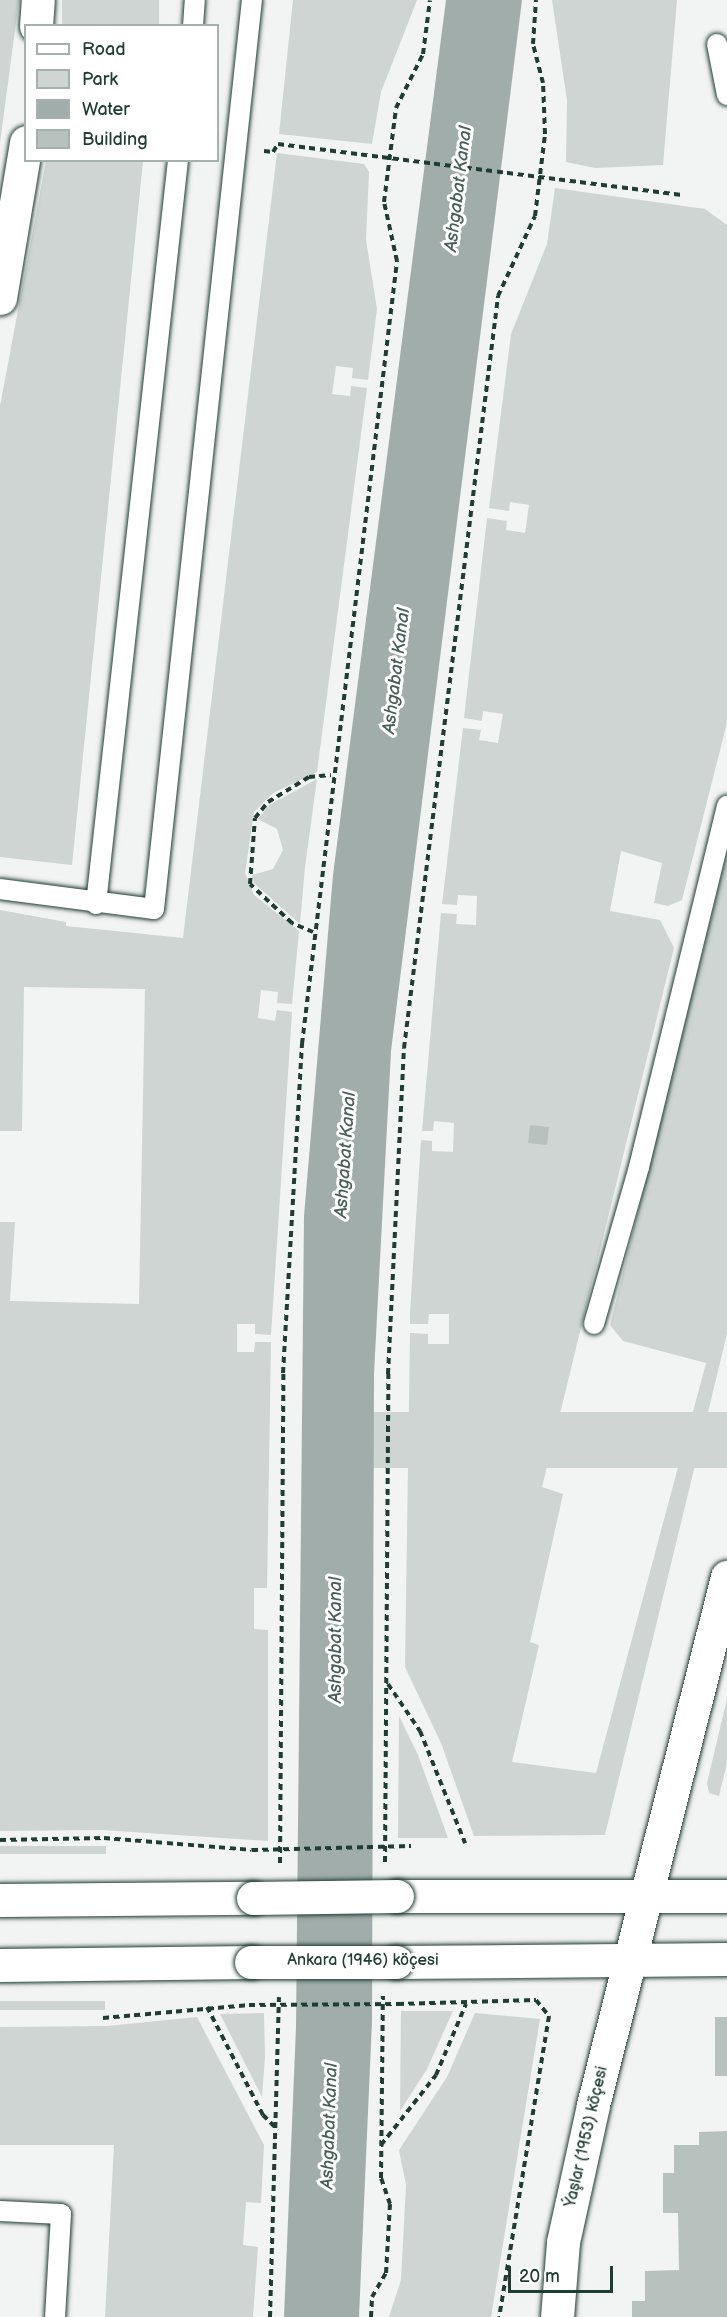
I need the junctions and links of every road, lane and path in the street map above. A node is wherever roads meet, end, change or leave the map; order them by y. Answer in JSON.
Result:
{"nodes":[{"id":1,"x":38,"y":0,"type":"edge"},
{"id":2,"x":195,"y":0,"type":"edge"},
{"id":3,"x":252,"y":0,"type":"edge"},
{"id":4,"x":430,"y":0,"type":"edge"},
{"id":5,"x":536,"y":0,"type":"edge"},
{"id":6,"x":36,"y":24,"type":"edge"},
{"id":7,"x":193,"y":24,"type":"edge"},
{"id":8,"x":717,"y":44,"type":"dead end"},
{"id":9,"x":727,"y":95,"type":"edge"},
{"id":10,"x":278,"y":144,"type":"dead end"},
{"id":11,"x":16,"y":159,"type":"edge"},
{"id":12,"x":390,"y":160,"type":"junction"},
{"id":13,"x":178,"y":162,"type":"edge"},
{"id":14,"x":539,"y":178,"type":"junction"},
{"id":15,"x":684,"y":195,"type":"dead end"},
{"id":16,"x":0,"y":298,"type":"edge"},
{"id":17,"x":331,"y":775,"type":"junction"},
{"id":18,"x":727,"y":806,"type":"edge"},
{"id":19,"x":0,"y":890,"type":"edge"},
{"id":20,"x":96,"y":904,"type":"junction"},
{"id":21,"x":313,"y":932,"type":"junction"},
{"id":22,"x":594,"y":1324,"type":"dead end"},
{"id":23,"x":727,"y":1576,"type":"edge"},
{"id":24,"x":387,"y":1682,"type":"junction"},
{"id":25,"x":0,"y":1840,"type":"edge"},
{"id":26,"x":465,"y":1844,"type":"dead end"},
{"id":27,"x":411,"y":1846,"type":"dead end"},
{"id":28,"x":280,"y":1869,"type":"dead end"},
{"id":29,"x":391,"y":1884,"type":"junction"},
{"id":30,"x":648,"y":1896,"type":"junction"},
{"id":31,"x":727,"y":1896,"type":"edge"},
{"id":32,"x":0,"y":1900,"type":"edge"},
{"id":33,"x":633,"y":1959,"type":"junction"},
{"id":34,"x":727,"y":1959,"type":"edge"},
{"id":35,"x":0,"y":1965,"type":"edge"},
{"id":36,"x":279,"y":1988,"type":"dead end"},
{"id":37,"x":383,"y":1991,"type":"dead end"},
{"id":38,"x":466,"y":2004,"type":"junction"},
{"id":39,"x":206,"y":2007,"type":"junction"},
{"id":40,"x":103,"y":2018,"type":"dead end"},
{"id":41,"x":279,"y":2130,"type":"junction"},
{"id":42,"x":381,"y":2146,"type":"junction"},
{"id":43,"x":0,"y":2211,"type":"edge"},
{"id":44,"x":55,"y":2317,"type":"edge"},
{"id":45,"x":270,"y":2317,"type":"edge"},
{"id":46,"x":371,"y":2317,"type":"edge"},
{"id":47,"x":500,"y":2317,"type":"edge"},
{"id":48,"x":557,"y":2317,"type":"edge"}],
"edges":[{"from":1,"to":6,"type":"main road"},
{"from":2,"to":7,"type":"lane"},
{"from":3,"to":20,"type":"lane"},
{"from":4,"to":12,"type":"path"},
{"from":5,"to":14,"type":"path"},
{"from":8,"to":9,"type":"lane"},
{"from":10,"to":12,"type":"path"},
{"from":11,"to":16,"type":"main road"},
{"from":12,"to":14,"type":"path"},
{"from":12,"to":17,"type":"path"},
{"from":13,"to":20,"type":"lane"},
{"from":14,"to":15,"type":"path"},
{"from":14,"to":24,"type":"path"},
{"from":17,"to":21,"type":"path"},
{"from":17,"to":21,"type":"path"},
{"from":18,"to":22,"type":"lane"},
{"from":19,"to":20,"type":"lane"},
{"from":21,"to":28,"type":"path"},
{"from":23,"to":30,"type":"main road"},
{"from":24,"to":26,"type":"path"},
{"from":24,"to":29,"type":"path"},
{"from":25,"to":27,"type":"path","bridge":true},
{"from":29,"to":30,"type":"main road"},
{"from":29,"to":32,"type":"main road","bridge":true},
{"from":30,"to":31,"type":"main road"},
{"from":30,"to":33,"type":"main road","name":"Ýaşlar (1953) köçesi"},
{"from":33,"to":34,"type":"main road","name":"Ankara (1946) köçesi"},
{"from":33,"to":35,"type":"main road","name":"Ankara (1946) köçesi","bridge":true},
{"from":33,"to":48,"type":"main road","name":"Ýaşlar (1953) köçesi"},
{"from":36,"to":41,"type":"path"},
{"from":37,"to":42,"type":"path"},
{"from":38,"to":39,"type":"path","bridge":true},
{"from":38,"to":42,"type":"path"},
{"from":38,"to":47,"type":"path"},
{"from":39,"to":40,"type":"path"},
{"from":39,"to":41,"type":"path"},
{"from":41,"to":45,"type":"path"},
{"from":42,"to":46,"type":"path"},
{"from":43,"to":44,"type":"lane"}]}
